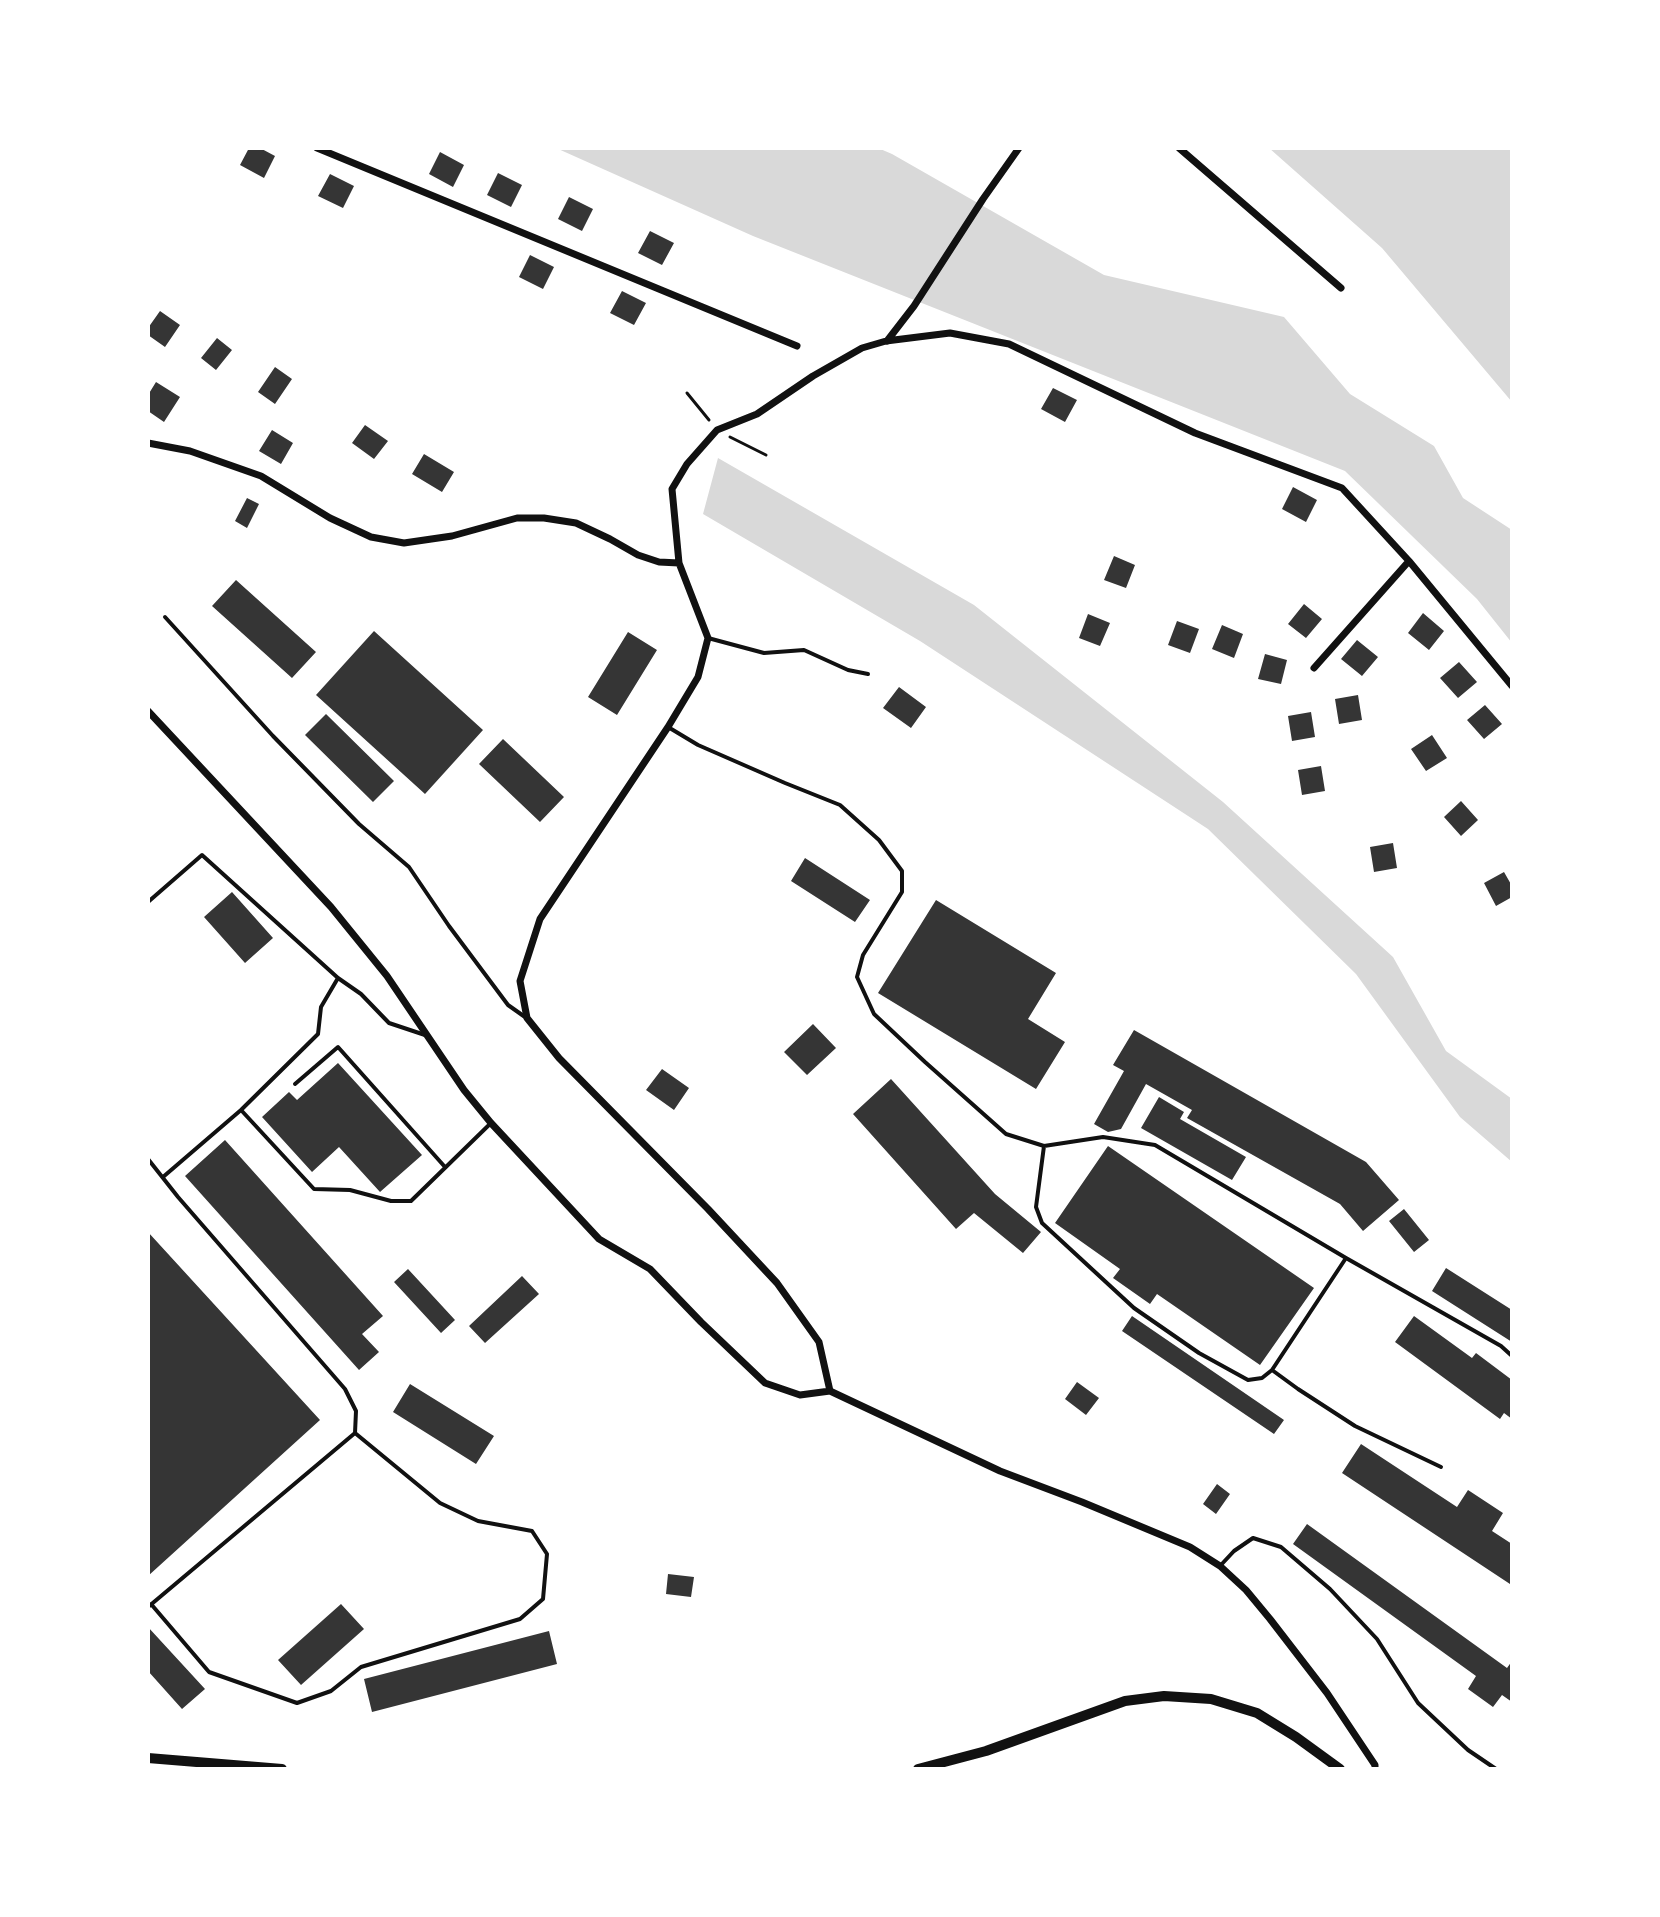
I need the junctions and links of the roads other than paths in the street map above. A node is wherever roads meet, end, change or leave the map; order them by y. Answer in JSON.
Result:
{"nodes":[{"id":1,"x":317,"y":148,"type":"edge"},
{"id":2,"x":1019,"y":148,"type":"edge"},
{"id":3,"x":1179,"y":148,"type":"edge"},
{"id":4,"x":1341,"y":288,"type":"dead end"},
{"id":5,"x":886,"y":341,"type":"junction"},
{"id":6,"x":797,"y":346,"type":"dead end"},
{"id":7,"x":148,"y":443,"type":"edge"},
{"id":8,"x":1409,"y":561,"type":"junction"},
{"id":9,"x":679,"y":563,"type":"junction"},
{"id":10,"x":165,"y":617,"type":"dead end"},
{"id":11,"x":708,"y":638,"type":"junction"},
{"id":12,"x":1314,"y":668,"type":"dead end"},
{"id":13,"x":868,"y":674,"type":"dead end"},
{"id":14,"x":1512,"y":686,"type":"edge"},
{"id":15,"x":148,"y":711,"type":"edge"},
{"id":16,"x":668,"y":727,"type":"junction"},
{"id":17,"x":148,"y":902,"type":"edge"},
{"id":18,"x":338,"y":978,"type":"junction"},
{"id":19,"x":527,"y":1018,"type":"junction"},
{"id":20,"x":427,"y":1036,"type":"junction"},
{"id":21,"x":295,"y":1084,"type":"dead end"},
{"id":22,"x":241,"y":1110,"type":"junction"},
{"id":23,"x":491,"y":1123,"type":"junction"},
{"id":24,"x":1044,"y":1146,"type":"junction"},
{"id":25,"x":148,"y":1159,"type":"edge"},
{"id":26,"x":445,"y":1167,"type":"junction"},
{"id":27,"x":163,"y":1177,"type":"junction"},
{"id":28,"x":1346,"y":1258,"type":"junction"},
{"id":29,"x":1512,"y":1356,"type":"edge"},
{"id":30,"x":1272,"y":1370,"type":"junction"},
{"id":31,"x":830,"y":1391,"type":"junction"},
{"id":32,"x":355,"y":1433,"type":"junction"},
{"id":33,"x":1441,"y":1467,"type":"dead end"},
{"id":34,"x":1220,"y":1566,"type":"junction"},
{"id":35,"x":150,"y":1605,"type":"edge"},
{"id":36,"x":148,"y":1758,"type":"edge"},
{"id":37,"x":210,"y":1766,"type":"edge"},
{"id":38,"x":282,"y":1769,"type":"edge"},
{"id":39,"x":918,"y":1769,"type":"edge"},
{"id":40,"x":1340,"y":1769,"type":"edge"},
{"id":41,"x":1375,"y":1769,"type":"edge"},
{"id":42,"x":1496,"y":1769,"type":"edge"}],
"edges":[{"from":1,"to":6,"type":"street"},
{"from":2,"to":5,"type":"street"},
{"from":3,"to":4,"type":"street"},
{"from":5,"to":8,"type":"street"},
{"from":5,"to":9,"type":"street"},
{"from":7,"to":9,"type":"street"},
{"from":8,"to":12,"type":"street"},
{"from":8,"to":14,"type":"street"},
{"from":9,"to":11,"type":"street"},
{"from":10,"to":19,"type":"lane"},
{"from":11,"to":13,"type":"lane"},
{"from":11,"to":16,"type":"street"},
{"from":15,"to":20,"type":"street"},
{"from":16,"to":19,"type":"street"},
{"from":16,"to":24,"type":"lane"},
{"from":17,"to":18,"type":"lane"},
{"from":18,"to":20,"type":"lane"},
{"from":18,"to":22,"type":"lane"},
{"from":19,"to":31,"type":"street"},
{"from":20,"to":23,"type":"street"},
{"from":21,"to":26,"type":"lane"},
{"from":22,"to":26,"type":"lane"},
{"from":22,"to":27,"type":"lane"},
{"from":23,"to":26,"type":"lane"},
{"from":23,"to":31,"type":"street"},
{"from":24,"to":28,"type":"lane"},
{"from":24,"to":30,"type":"lane"},
{"from":25,"to":27,"type":"lane"},
{"from":27,"to":32,"type":"lane"},
{"from":28,"to":29,"type":"lane"},
{"from":28,"to":30,"type":"lane"},
{"from":30,"to":33,"type":"lane"},
{"from":31,"to":34,"type":"street"},
{"from":32,"to":35,"type":"lane"},
{"from":32,"to":35,"type":"lane"},
{"from":34,"to":41,"type":"street"},
{"from":34,"to":42,"type":"lane"},
{"from":36,"to":37,"type":"main road"},
{"from":37,"to":38,"type":"main road"},
{"from":39,"to":40,"type":"main road"}]}
